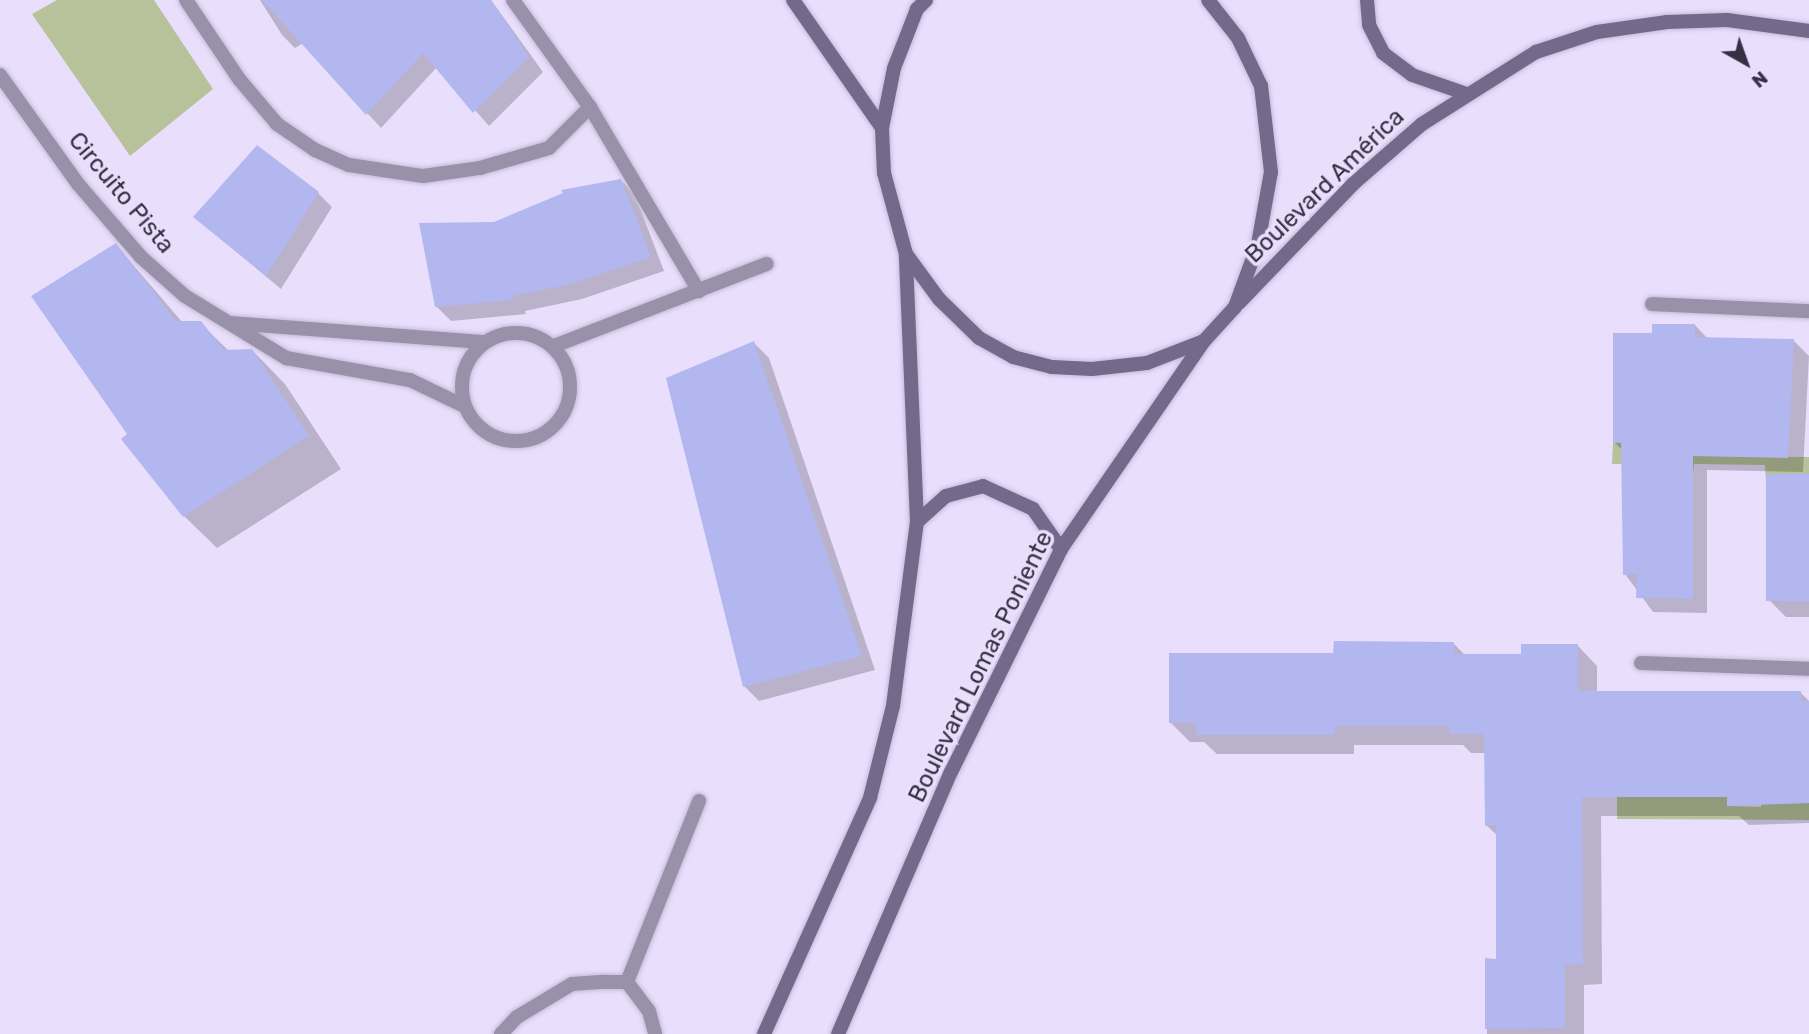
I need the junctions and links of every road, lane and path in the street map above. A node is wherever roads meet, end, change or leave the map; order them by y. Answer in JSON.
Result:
{"nodes":[{"id":1,"x":186,"y":0,"type":"edge"},
{"id":2,"x":513,"y":0,"type":"edge"},
{"id":3,"x":793,"y":0,"type":"edge"},
{"id":4,"x":926,"y":0,"type":"edge"},
{"id":5,"x":1208,"y":0,"type":"edge"},
{"id":6,"x":1367,"y":0,"type":"edge"},
{"id":7,"x":1809,"y":31,"type":"edge"},
{"id":8,"x":0,"y":75,"type":"edge"},
{"id":9,"x":1464,"y":93,"type":"junction"},
{"id":10,"x":590,"y":107,"type":"junction"},
{"id":11,"x":882,"y":128,"type":"junction"},
{"id":12,"x":906,"y":254,"type":"junction"},
{"id":13,"x":767,"y":264,"type":"dead end"},
{"id":14,"x":699,"y":291,"type":"junction"},
{"id":15,"x":1652,"y":304,"type":"dead end"},
{"id":16,"x":1235,"y":307,"type":"junction"},
{"id":17,"x":1809,"y":311,"type":"edge"},
{"id":18,"x":225,"y":323,"type":"junction"},
{"id":19,"x":1204,"y":341,"type":"junction"},
{"id":20,"x":485,"y":342,"type":"junction"},
{"id":21,"x":554,"y":346,"type":"junction"},
{"id":22,"x":464,"y":406,"type":"junction"},
{"id":23,"x":917,"y":522,"type":"junction"},
{"id":24,"x":1061,"y":549,"type":"junction"},
{"id":25,"x":1641,"y":663,"type":"dead end"},
{"id":26,"x":1809,"y":669,"type":"edge"},
{"id":27,"x":699,"y":801,"type":"dead end"},
{"id":28,"x":627,"y":982,"type":"junction"},
{"id":29,"x":501,"y":1034,"type":"edge"},
{"id":30,"x":655,"y":1034,"type":"edge"},
{"id":31,"x":764,"y":1034,"type":"edge"},
{"id":32,"x":838,"y":1034,"type":"edge"}],
"edges":[{"from":1,"to":10,"type":"street"},
{"from":2,"to":10,"type":"street"},
{"from":3,"to":11,"type":"main road"},
{"from":4,"to":11,"type":"main road"},
{"from":5,"to":16,"type":"main road"},
{"from":6,"to":9,"type":"main road"},
{"from":7,"to":9,"type":"main road","name":"Boulevard América"},
{"from":8,"to":18,"type":"street","name":"Circuito Pista"},
{"from":9,"to":16,"type":"main road","name":"Boulevard América"},
{"from":10,"to":14,"type":"street"},
{"from":11,"to":12,"type":"main road"},
{"from":12,"to":19,"type":"main road"},
{"from":12,"to":23,"type":"main road","name":"Boulevard Lomas Poniente"},
{"from":13,"to":14,"type":"street"},
{"from":14,"to":21,"type":"street"},
{"from":15,"to":17,"type":"street"},
{"from":16,"to":19,"type":"main road","name":"Boulevard América"},
{"from":18,"to":20,"type":"street"},
{"from":18,"to":22,"type":"street","name":"Circuito Pista"},
{"from":19,"to":24,"type":"main road","name":"Boulevard Lomas Poniente"},
{"from":20,"to":21,"type":"street"},
{"from":20,"to":22,"type":"street"},
{"from":21,"to":22,"type":"street"},
{"from":23,"to":24,"type":"main road"},
{"from":23,"to":31,"type":"main road","name":"Boulevard Lomas Poniente"},
{"from":24,"to":32,"type":"main road","name":"Boulevard Lomas Poniente"},
{"from":25,"to":26,"type":"street"},
{"from":27,"to":28,"type":"street"},
{"from":28,"to":29,"type":"street"},
{"from":28,"to":30,"type":"street"}]}
